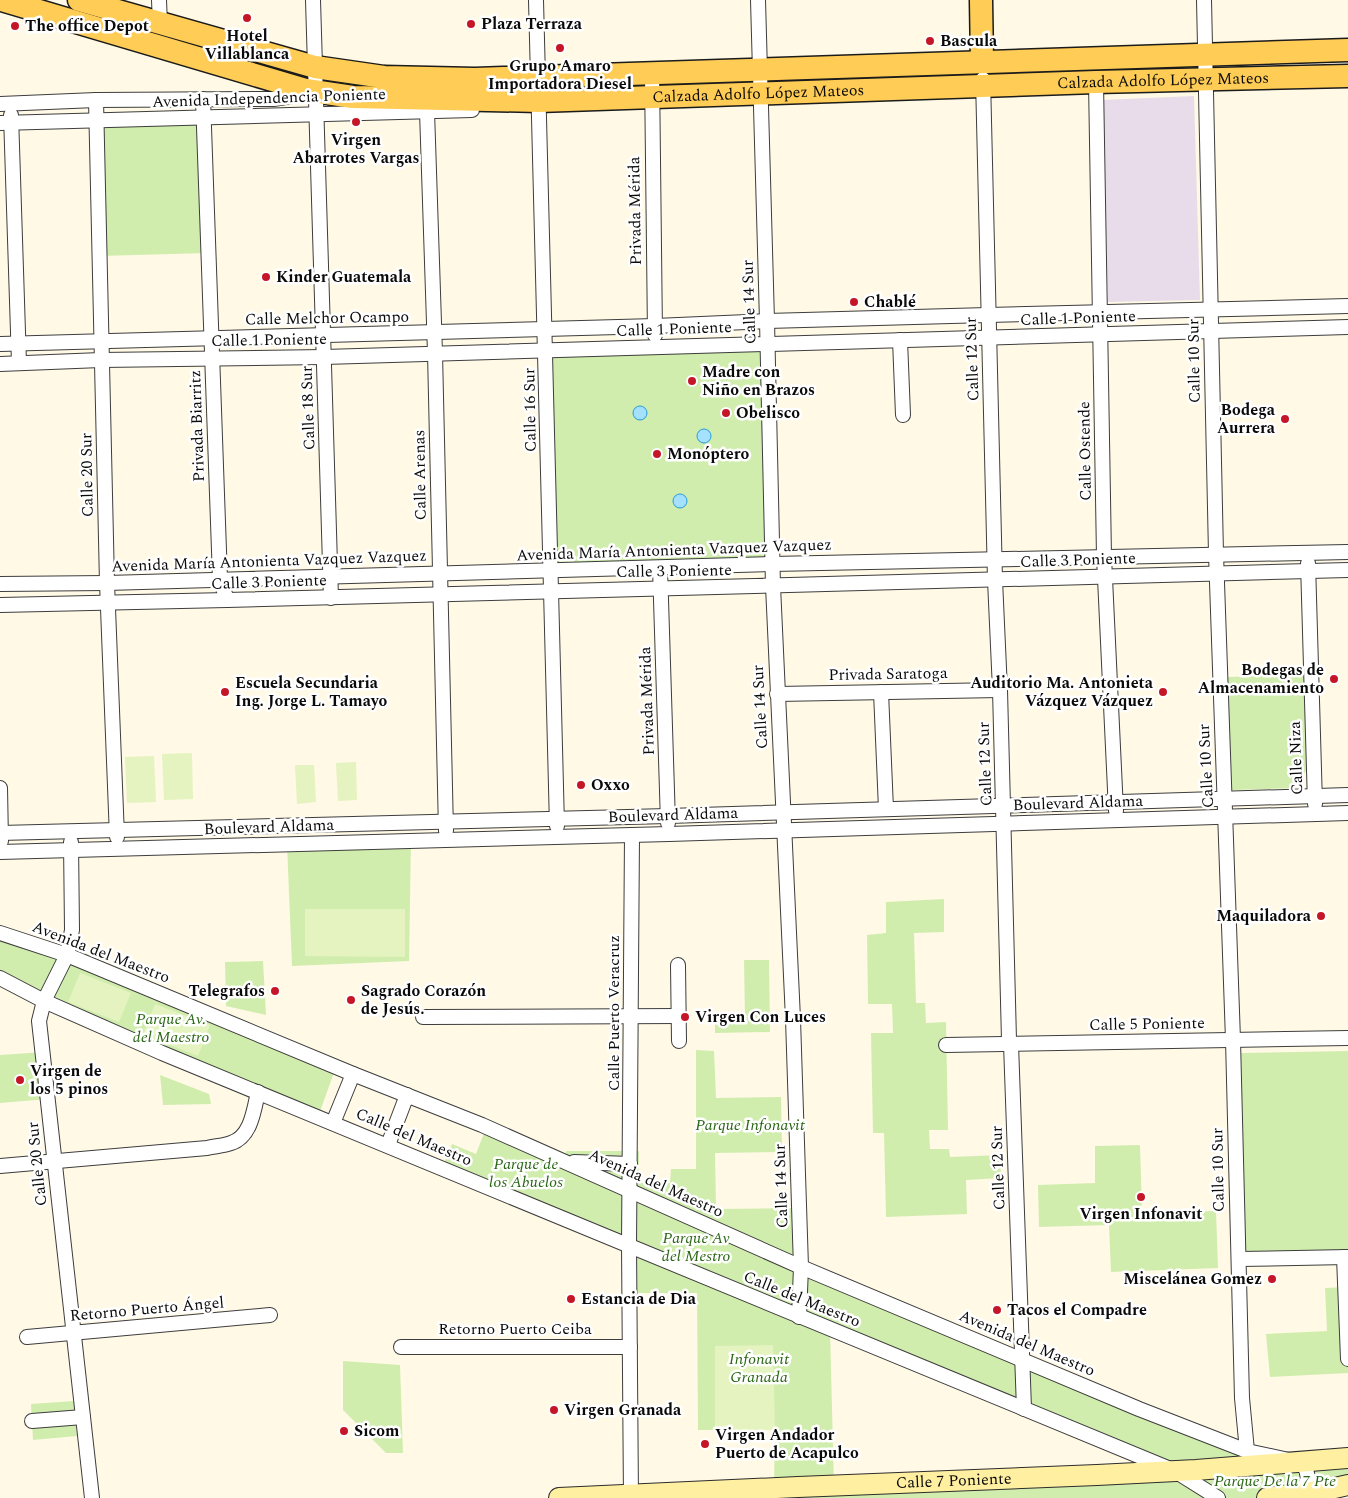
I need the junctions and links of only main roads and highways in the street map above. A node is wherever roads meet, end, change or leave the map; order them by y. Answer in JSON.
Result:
{"nodes":[{"id":1,"x":2,"y":0,"type":"edge"},
{"id":2,"x":79,"y":0,"type":"edge"},
{"id":3,"x":980,"y":0,"type":"edge"},
{"id":4,"x":1348,"y":50,"type":"edge"},
{"id":5,"x":982,"y":62,"type":"junction"},
{"id":6,"x":1348,"y":76,"type":"edge"},
{"id":7,"x":1348,"y":1458,"type":"edge"},
{"id":8,"x":1348,"y":1485,"type":"edge"},
{"id":9,"x":798,"y":1492,"type":"edge"},
{"id":10,"x":631,"y":1496,"type":"edge"},
{"id":11,"x":559,"y":1498,"type":"edge"},
{"id":12,"x":1267,"y":1498,"type":"edge"}],
"edges":[{"from":1,"to":6,"type":"main road","name":"Calzada Adolfo López Mateos"},
{"from":2,"to":5,"type":"main road","name":"Calzada Adolfo López Mateos"},
{"from":3,"to":5,"type":"main road"},
{"from":4,"to":5,"type":"main road","name":"Calzada Adolfo López Mateos"},
{"from":7,"to":9,"type":"main road","name":"Calle 7 Poniente"},
{"from":8,"to":12,"type":"main road"},
{"from":9,"to":10,"type":"main road","name":"Calle 7 Poniente"},
{"from":10,"to":11,"type":"main road","name":"Calle 7 Poniente"}]}
